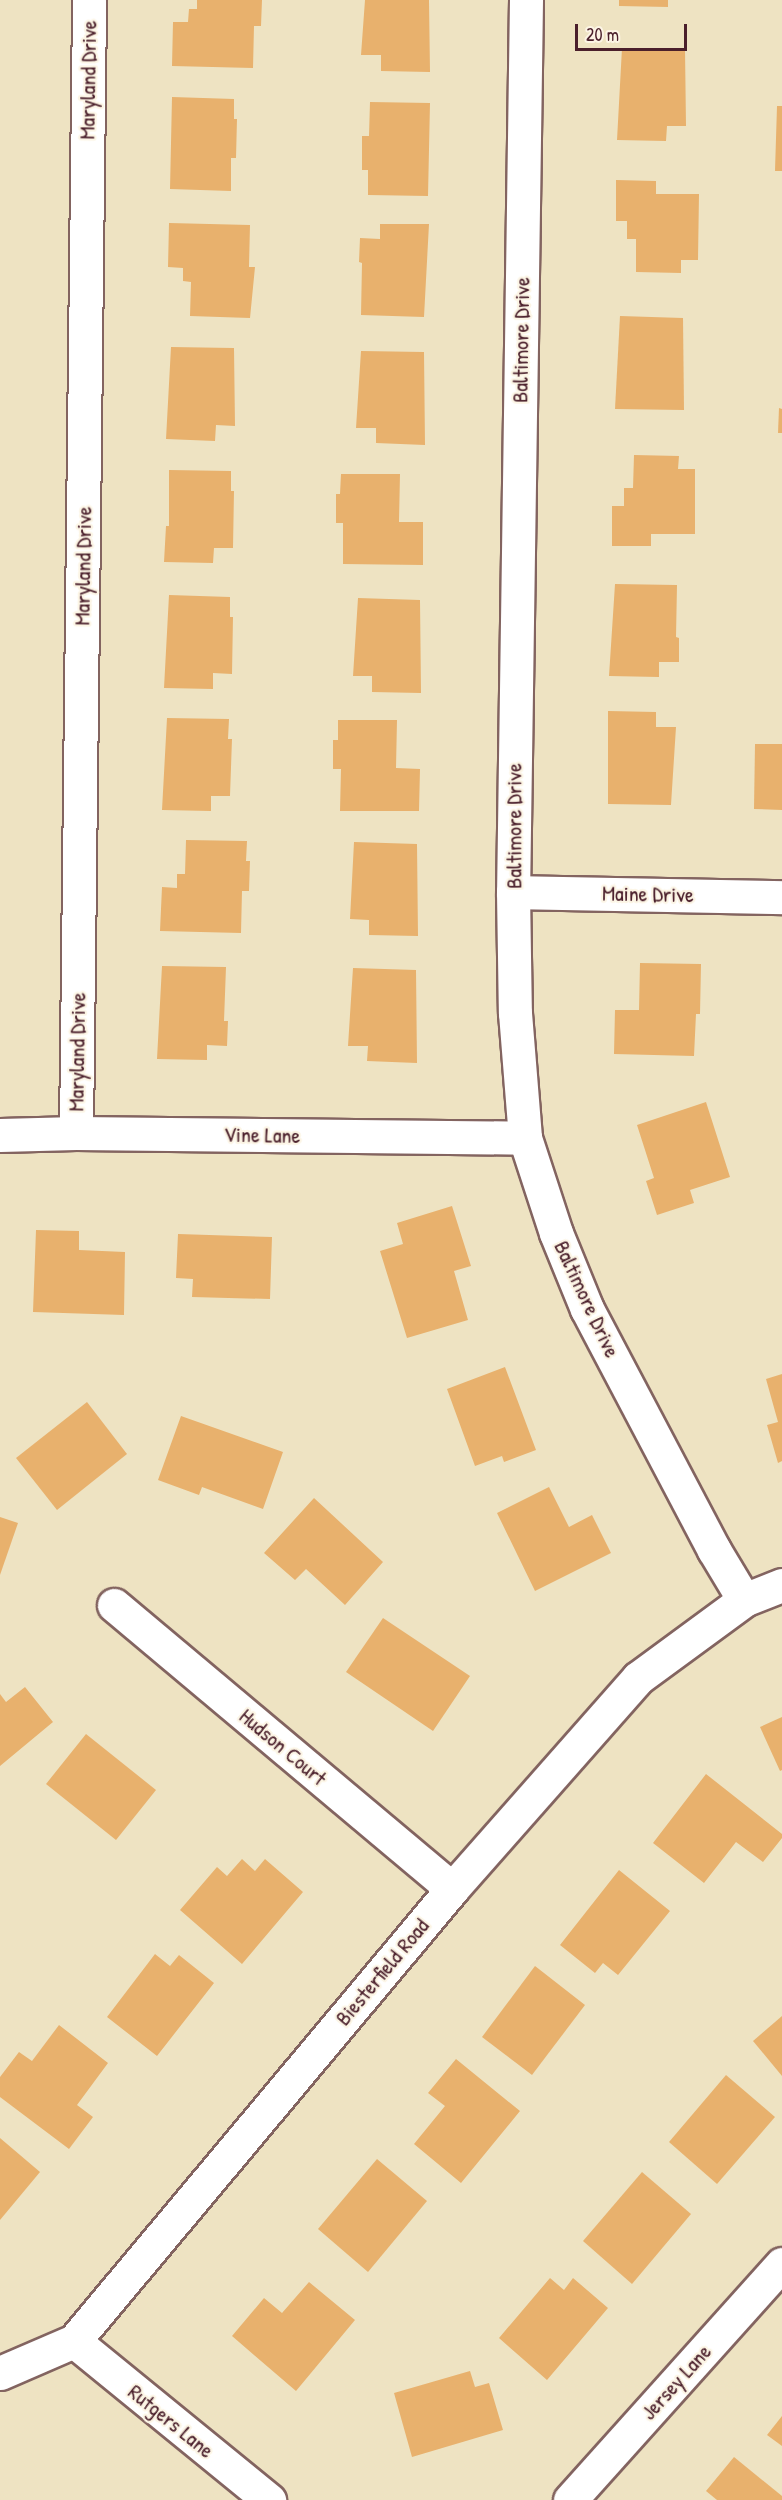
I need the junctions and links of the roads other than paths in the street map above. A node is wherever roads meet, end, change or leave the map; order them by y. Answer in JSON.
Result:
{"nodes":[{"id":1,"x":89,"y":0,"type":"edge"},
{"id":2,"x":526,"y":0,"type":"edge"},
{"id":3,"x":513,"y":892,"type":"junction"},
{"id":4,"x":782,"y":897,"type":"edge"},
{"id":5,"x":76,"y":1133,"type":"junction"},
{"id":6,"x":0,"y":1135,"type":"edge"},
{"id":7,"x":525,"y":1138,"type":"junction"},
{"id":8,"x":782,"y":1585,"type":"edge"},
{"id":9,"x":744,"y":1600,"type":"junction"},
{"id":10,"x":114,"y":1605,"type":"dead end"},
{"id":11,"x":452,"y":1889,"type":"junction"},
{"id":12,"x":782,"y":2264,"type":"edge"},
{"id":13,"x":74,"y":2341,"type":"junction"},
{"id":14,"x":0,"y":2373,"type":"edge"},
{"id":15,"x":269,"y":2500,"type":"edge"},
{"id":16,"x":570,"y":2500,"type":"edge"}],
"edges":[{"from":1,"to":5,"type":"street","name":"Maryland Drive"},
{"from":2,"to":3,"type":"street","name":"Baltimore Drive"},
{"from":3,"to":4,"type":"street","name":"Maine Drive"},
{"from":3,"to":7,"type":"street","name":"Baltimore Drive"},
{"from":5,"to":6,"type":"street","name":"Vine Lane"},
{"from":5,"to":7,"type":"street","name":"Vine Lane"},
{"from":7,"to":9,"type":"street","name":"Baltimore Drive"},
{"from":8,"to":9,"type":"street","name":"Biesterfield Road"},
{"from":9,"to":11,"type":"street","name":"Biesterfield Road"},
{"from":10,"to":11,"type":"street","name":"Hudson Court"},
{"from":11,"to":13,"type":"street","name":"Biesterfield Road"},
{"from":12,"to":16,"type":"street","name":"Jersey Lane"},
{"from":13,"to":14,"type":"street","name":"Biesterfield Road"},
{"from":13,"to":15,"type":"street","name":"Rutgers Lane"}]}
